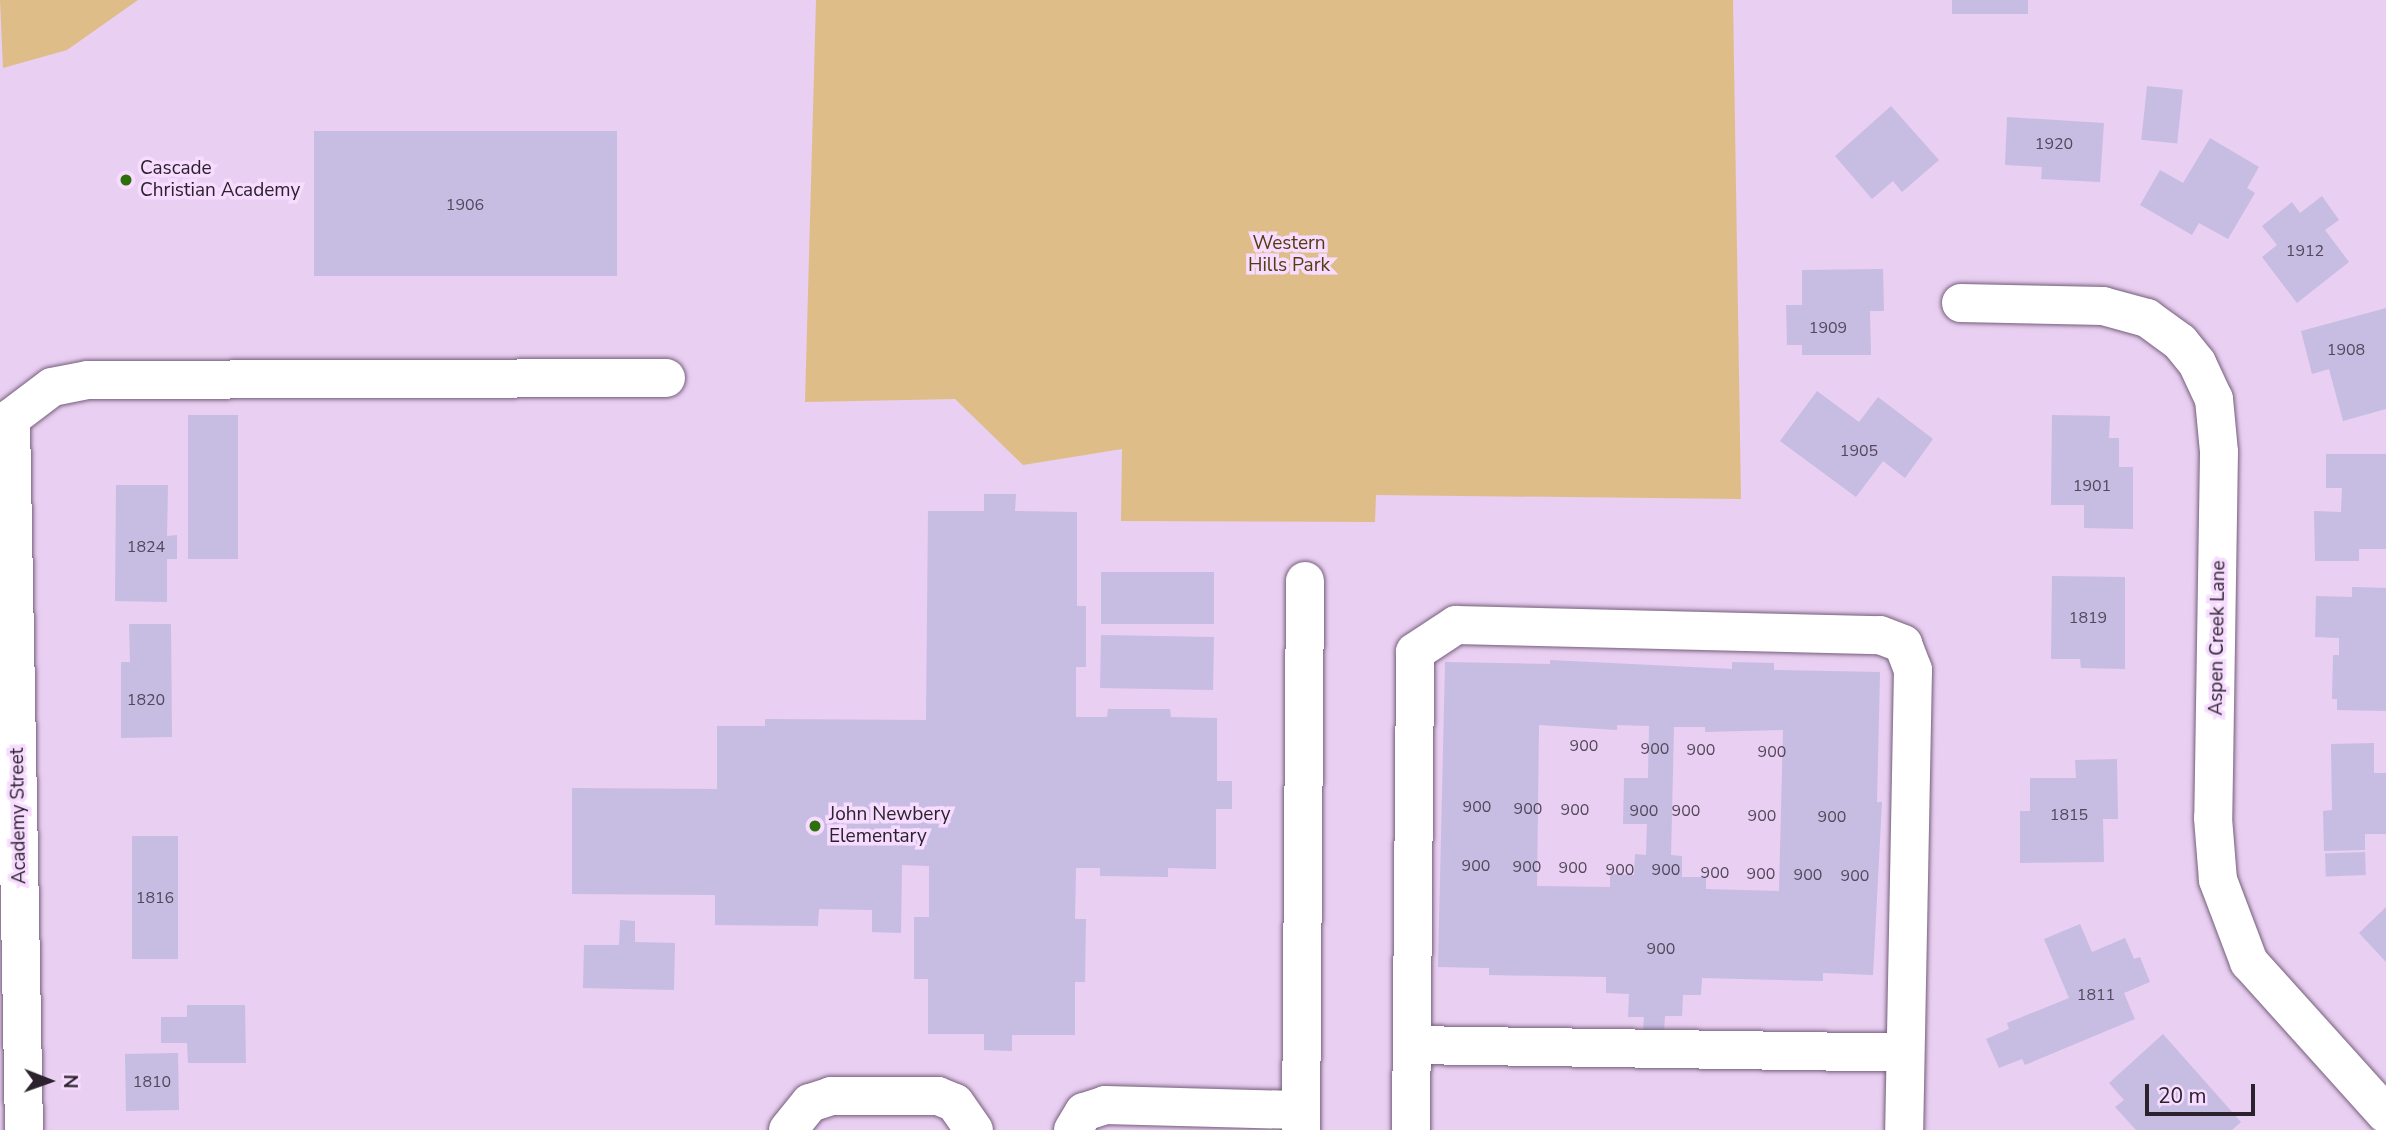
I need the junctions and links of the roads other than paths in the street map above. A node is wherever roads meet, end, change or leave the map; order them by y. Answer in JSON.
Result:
{"nodes":[{"id":1,"x":1961,"y":303,"type":"dead end"},
{"id":2,"x":666,"y":378,"type":"dead end"},
{"id":3,"x":1305,"y":580,"type":"dead end"},
{"id":4,"x":11,"y":1038,"type":"edge"},
{"id":5,"x":1412,"y":1045,"type":"junction"},
{"id":6,"x":1905,"y":1053,"type":"junction"},
{"id":7,"x":2386,"y":1114,"type":"edge"},
{"id":8,"x":1301,"y":1120,"type":"edge"},
{"id":9,"x":24,"y":1130,"type":"edge"},
{"id":10,"x":788,"y":1130,"type":"edge"},
{"id":11,"x":974,"y":1130,"type":"edge"},
{"id":12,"x":1073,"y":1130,"type":"edge"},
{"id":13,"x":1411,"y":1130,"type":"edge"},
{"id":14,"x":1904,"y":1130,"type":"edge"}],
"edges":[{"from":1,"to":7,"type":"street","name":"Aspen Creek Lane"},
{"from":2,"to":4,"type":"street","name":"Academy Street"},
{"from":3,"to":8,"type":"street"},
{"from":4,"to":9,"type":"street","name":"Academy Street"},
{"from":5,"to":6,"type":"street"},
{"from":5,"to":6,"type":"street"},
{"from":5,"to":13,"type":"street"},
{"from":6,"to":14,"type":"street"},
{"from":8,"to":12,"type":"street"},
{"from":10,"to":11,"type":"street"}]}
